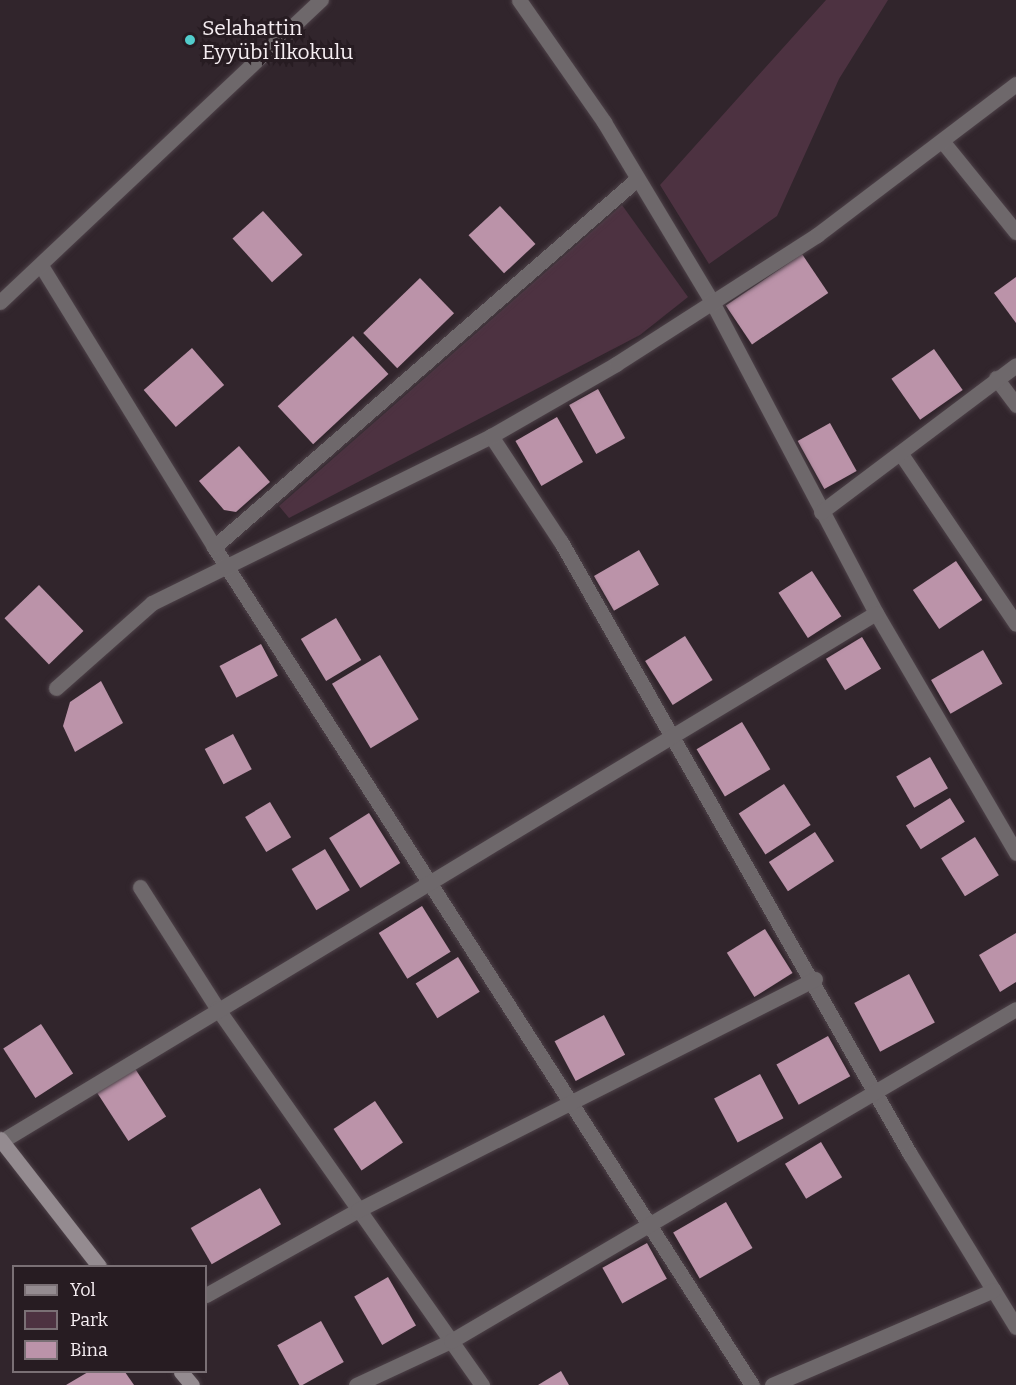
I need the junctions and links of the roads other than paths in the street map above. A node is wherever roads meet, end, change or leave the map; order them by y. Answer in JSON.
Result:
{"nodes":[{"id":1,"x":321,"y":0,"type":"edge"},
{"id":2,"x":519,"y":0,"type":"edge"},
{"id":3,"x":1016,"y":84,"type":"edge"},
{"id":4,"x":943,"y":142,"type":"junction"},
{"id":5,"x":637,"y":179,"type":"junction"},
{"id":6,"x":1016,"y":232,"type":"edge"},
{"id":7,"x":42,"y":267,"type":"junction"},
{"id":8,"x":0,"y":302,"type":"edge"},
{"id":9,"x":712,"y":302,"type":"junction"},
{"id":10,"x":1016,"y":365,"type":"edge"},
{"id":11,"x":996,"y":378,"type":"junction"},
{"id":12,"x":1016,"y":405,"type":"edge"},
{"id":13,"x":491,"y":436,"type":"junction"},
{"id":14,"x":901,"y":454,"type":"junction"},
{"id":15,"x":821,"y":512,"type":"junction"},
{"id":16,"x":214,"y":547,"type":"junction"},
{"id":17,"x":225,"y":565,"type":"junction"},
{"id":18,"x":876,"y":612,"type":"junction"},
{"id":19,"x":1016,"y":624,"type":"edge"},
{"id":20,"x":56,"y":688,"type":"dead end"},
{"id":21,"x":671,"y":740,"type":"junction"},
{"id":22,"x":1016,"y":853,"type":"edge"},
{"id":23,"x":432,"y":882,"type":"junction"},
{"id":24,"x":140,"y":887,"type":"dead end"},
{"id":25,"x":814,"y":979,"type":"junction"},
{"id":26,"x":217,"y":1008,"type":"junction"},
{"id":27,"x":1016,"y":1009,"type":"edge"},
{"id":28,"x":876,"y":1091,"type":"junction"},
{"id":29,"x":570,"y":1102,"type":"junction"},
{"id":30,"x":1,"y":1141,"type":"edge"},
{"id":31,"x":358,"y":1210,"type":"junction"},
{"id":32,"x":651,"y":1224,"type":"junction"},
{"id":33,"x":98,"y":1265,"type":"edge"},
{"id":34,"x":994,"y":1290,"type":"junction"},
{"id":35,"x":207,"y":1294,"type":"edge"},
{"id":36,"x":1016,"y":1327,"type":"edge"},
{"id":37,"x":451,"y":1341,"type":"junction"},
{"id":38,"x":183,"y":1373,"type":"edge"},
{"id":39,"x":192,"y":1385,"type":"edge"},
{"id":40,"x":356,"y":1385,"type":"edge"},
{"id":41,"x":482,"y":1385,"type":"edge"},
{"id":42,"x":752,"y":1385,"type":"edge"},
{"id":43,"x":772,"y":1385,"type":"edge"}],
"edges":[{"from":1,"to":7,"type":"street"},
{"from":2,"to":5,"type":"street"},
{"from":3,"to":4,"type":"street"},
{"from":4,"to":6,"type":"street"},
{"from":4,"to":9,"type":"street"},
{"from":5,"to":9,"type":"street"},
{"from":5,"to":16,"type":"street"},
{"from":7,"to":8,"type":"street"},
{"from":7,"to":16,"type":"street"},
{"from":9,"to":13,"type":"street"},
{"from":9,"to":15,"type":"street"},
{"from":10,"to":11,"type":"street"},
{"from":11,"to":12,"type":"street"},
{"from":11,"to":14,"type":"street"},
{"from":13,"to":17,"type":"street"},
{"from":13,"to":21,"type":"street"},
{"from":14,"to":15,"type":"street"},
{"from":14,"to":19,"type":"street"},
{"from":15,"to":18,"type":"street"},
{"from":16,"to":17,"type":"street"},
{"from":17,"to":20,"type":"street"},
{"from":17,"to":23,"type":"street"},
{"from":18,"to":21,"type":"street"},
{"from":18,"to":22,"type":"street"},
{"from":21,"to":23,"type":"street"},
{"from":21,"to":25,"type":"street"},
{"from":23,"to":26,"type":"street"},
{"from":23,"to":29,"type":"street"},
{"from":24,"to":26,"type":"street"},
{"from":25,"to":28,"type":"street"},
{"from":25,"to":29,"type":"street"},
{"from":26,"to":30,"type":"street"},
{"from":26,"to":31,"type":"street"},
{"from":27,"to":28,"type":"street"},
{"from":28,"to":32,"type":"street"},
{"from":28,"to":34,"type":"street"},
{"from":29,"to":31,"type":"street"},
{"from":29,"to":32,"type":"street"},
{"from":30,"to":33,"type":"street"},
{"from":31,"to":35,"type":"street"},
{"from":31,"to":37,"type":"street"},
{"from":32,"to":37,"type":"street"},
{"from":32,"to":42,"type":"street"},
{"from":34,"to":36,"type":"street"},
{"from":34,"to":43,"type":"street"},
{"from":37,"to":40,"type":"street"},
{"from":37,"to":41,"type":"street"},
{"from":38,"to":39,"type":"street"}]}
